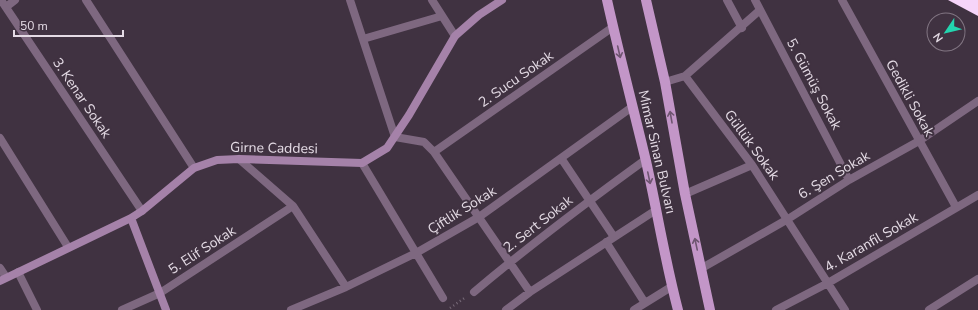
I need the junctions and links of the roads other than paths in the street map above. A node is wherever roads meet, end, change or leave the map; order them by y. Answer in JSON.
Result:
{"nodes":[{"id":1,"x":15,"y":0,"type":"edge"},
{"id":2,"x":86,"y":0,"type":"edge"},
{"id":3,"x":350,"y":0,"type":"edge"},
{"id":4,"x":432,"y":0,"type":"edge"},
{"id":5,"x":502,"y":0,"type":"edge"},
{"id":6,"x":607,"y":0,"type":"edge"},
{"id":7,"x":646,"y":0,"type":"edge"},
{"id":8,"x":726,"y":0,"type":"edge"},
{"id":9,"x":755,"y":0,"type":"edge"},
{"id":10,"x":842,"y":0,"type":"edge"},
{"id":11,"x":4,"y":4,"type":"edge"},
{"id":12,"x":760,"y":10,"type":"junction"},
{"id":13,"x":442,"y":16,"type":"junction"},
{"id":14,"x":613,"y":27,"type":"junction"},
{"id":15,"x":742,"y":28,"type":"junction"},
{"id":16,"x":455,"y":36,"type":"junction"},
{"id":17,"x":363,"y":39,"type":"junction"},
{"id":18,"x":685,"y":76,"type":"junction"},
{"id":19,"x":665,"y":82,"type":"junction"},
{"id":20,"x":978,"y":101,"type":"edge"},
{"id":21,"x":632,"y":107,"type":"junction"},
{"id":22,"x":395,"y":137,"type":"junction"},
{"id":23,"x":0,"y":138,"type":"edge"},
{"id":24,"x":918,"y":141,"type":"junction"},
{"id":25,"x":434,"y":152,"type":"junction"},
{"id":26,"x":561,"y":158,"type":"junction"},
{"id":27,"x":239,"y":159,"type":"junction"},
{"id":28,"x":646,"y":160,"type":"junction"},
{"id":29,"x":362,"y":163,"type":"junction"},
{"id":30,"x":752,"y":165,"type":"junction"},
{"id":31,"x":194,"y":168,"type":"junction"},
{"id":32,"x":850,"y":180,"type":"junction"},
{"id":33,"x":686,"y":194,"type":"junction"},
{"id":34,"x":978,"y":195,"type":"edge"},
{"id":35,"x":589,"y":200,"type":"junction"},
{"id":36,"x":293,"y":206,"type":"junction"},
{"id":37,"x":956,"y":207,"type":"junction"},
{"id":38,"x":656,"y":210,"type":"junction"},
{"id":39,"x":142,"y":211,"type":"junction"},
{"id":40,"x":479,"y":217,"type":"junction"},
{"id":41,"x":131,"y":218,"type":"junction"},
{"id":42,"x":788,"y":219,"type":"junction"},
{"id":43,"x":614,"y":237,"type":"junction"},
{"id":44,"x":606,"y":242,"type":"junction"},
{"id":45,"x":68,"y":247,"type":"junction"},
{"id":46,"x":416,"y":253,"type":"junction"},
{"id":47,"x":510,"y":262,"type":"junction"},
{"id":48,"x":0,"y":268,"type":"edge"},
{"id":49,"x":702,"y":268,"type":"junction"},
{"id":50,"x":18,"y":272,"type":"junction"},
{"id":51,"x":3,"y":279,"type":"edge"},
{"id":52,"x":978,"y":279,"type":"edge"},
{"id":53,"x":828,"y":283,"type":"junction"},
{"id":54,"x":346,"y":287,"type":"junction"},
{"id":55,"x":671,"y":287,"type":"junction"},
{"id":56,"x":474,"y":292,"type":"road end"},
{"id":57,"x":530,"y":292,"type":"junction"},
{"id":58,"x":160,"y":293,"type":"junction"},
{"id":59,"x":442,"y":298,"type":"dead end"},
{"id":60,"x":645,"y":303,"type":"junction"},
{"id":61,"x":37,"y":310,"type":"edge"},
{"id":62,"x":122,"y":310,"type":"edge"},
{"id":63,"x":166,"y":310,"type":"edge"},
{"id":64,"x":292,"y":310,"type":"edge"},
{"id":65,"x":506,"y":310,"type":"edge"},
{"id":66,"x":634,"y":310,"type":"edge"},
{"id":67,"x":678,"y":310,"type":"edge"},
{"id":68,"x":710,"y":310,"type":"edge"},
{"id":69,"x":776,"y":310,"type":"edge"},
{"id":70,"x":845,"y":310,"type":"edge"},
{"id":71,"x":929,"y":310,"type":"edge"}],
"edges":[{"from":1,"to":11,"type":"street"},
{"from":2,"to":31,"type":"street"},
{"from":3,"to":17,"type":"street"},
{"from":4,"to":13,"type":"street"},
{"from":5,"to":16,"type":"main road"},
{"from":6,"to":14,"type":"main road","name":"Mimar Sinan Bulvarı"},
{"from":7,"to":19,"type":"main road","name":"Mimar Sinan Bulvarı"},
{"from":8,"to":15,"type":"street"},
{"from":9,"to":12,"type":"street","name":"5. Gümüş Sokak"},
{"from":10,"to":24,"type":"street","name":"Gedikli Sokak"},
{"from":11,"to":39,"type":"street","name":"3. Kenar Sokak"},
{"from":12,"to":15,"type":"street"},
{"from":12,"to":32,"type":"street","name":"5. Gümüş Sokak"},
{"from":13,"to":16,"type":"street"},
{"from":13,"to":17,"type":"street"},
{"from":14,"to":21,"type":"main road","name":"Mimar Sinan Bulvarı","one_way":true},
{"from":14,"to":25,"type":"street","name":"2. Sucu Sokak"},
{"from":15,"to":18,"type":"street"},
{"from":16,"to":22,"type":"main road"},
{"from":17,"to":22,"type":"street"},
{"from":18,"to":19,"type":"street"},
{"from":18,"to":30,"type":"street","name":"Güllük Sokak"},
{"from":33,"to":19,"type":"main road","name":"Mimar Sinan Bulvarı","one_way":true},
{"from":20,"to":24,"type":"street","name":"6. Şen Sokak"},
{"from":21,"to":26,"type":"street","name":"Çiftlik Sokak"},
{"from":21,"to":28,"type":"main road","name":"Mimar Sinan Bulvarı"},
{"from":22,"to":25,"type":"street"},
{"from":22,"to":29,"type":"main road"},
{"from":23,"to":45,"type":"street"},
{"from":24,"to":32,"type":"street","name":"6. Şen Sokak"},
{"from":24,"to":37,"type":"street","name":"Gedikli Sokak"},
{"from":25,"to":40,"type":"street"},
{"from":26,"to":35,"type":"street"},
{"from":26,"to":40,"type":"street","name":"Çiftlik Sokak"},
{"from":27,"to":29,"type":"main road","name":"Girne Caddesi"},
{"from":27,"to":31,"type":"main road","name":"Girne Caddesi"},
{"from":27,"to":36,"type":"street"},
{"from":28,"to":35,"type":"street","name":"2. Sert Sokak"},
{"from":28,"to":38,"type":"main road","name":"Mimar Sinan Bulvarı","one_way":true},
{"from":29,"to":46,"type":"street"},
{"from":30,"to":33,"type":"street"},
{"from":30,"to":42,"type":"street","name":"Güllük Sokak"},
{"from":31,"to":39,"type":"main road","name":"Girne Caddesi"},
{"from":32,"to":42,"type":"street","name":"6. Şen Sokak"},
{"from":49,"to":33,"type":"main road","name":"Mimar Sinan Bulvarı","one_way":true},
{"from":34,"to":37,"type":"street","name":"4. Karanfil Sokak"},
{"from":35,"to":43,"type":"street"},
{"from":35,"to":47,"type":"street","name":"2. Sert Sokak"},
{"from":36,"to":54,"type":"street"},
{"from":36,"to":58,"type":"street","name":"5. Elif Sokak"},
{"from":37,"to":53,"type":"street","name":"4. Karanfil Sokak"},
{"from":38,"to":43,"type":"street"},
{"from":38,"to":55,"type":"main road","name":"Mimar Sinan Bulvarı"},
{"from":39,"to":41,"type":"main road","name":"Girne Caddesi"},
{"from":40,"to":46,"type":"street","name":"Çiftlik Sokak"},
{"from":40,"to":47,"type":"street"},
{"from":41,"to":45,"type":"main road","name":"Girne Caddesi"},
{"from":41,"to":58,"type":"main road"},
{"from":42,"to":49,"type":"street","name":"6. Şen Sokak"},
{"from":42,"to":53,"type":"street","name":"Güllük Sokak"},
{"from":43,"to":44,"type":"street"},
{"from":44,"to":57,"type":"street"},
{"from":44,"to":60,"type":"street"},
{"from":45,"to":50,"type":"main road","name":"Girne Caddesi"},
{"from":46,"to":54,"type":"street","name":"Çiftlik Sokak"},
{"from":46,"to":59,"type":"street"},
{"from":47,"to":56,"type":"street","name":"2. Sert Sokak"},
{"from":47,"to":57,"type":"street"},
{"from":48,"to":51,"type":"street"},
{"from":49,"to":68,"type":"main road","name":"Mimar Sinan Bulvarı"},
{"from":50,"to":51,"type":"main road","name":"Girne Caddesi"},
{"from":50,"to":61,"type":"street"},
{"from":52,"to":71,"type":"street"},
{"from":53,"to":69,"type":"street","name":"4. Karanfil Sokak"},
{"from":53,"to":70,"type":"street","name":"Güllük Sokak"},
{"from":54,"to":64,"type":"street","name":"Çiftlik Sokak"},
{"from":55,"to":60,"type":"street"},
{"from":55,"to":67,"type":"main road","name":"Mimar Sinan Bulvarı"},
{"from":57,"to":65,"type":"street"},
{"from":58,"to":62,"type":"street","name":"5. Elif Sokak"},
{"from":58,"to":63,"type":"main road"},
{"from":60,"to":66,"type":"street"}]}
